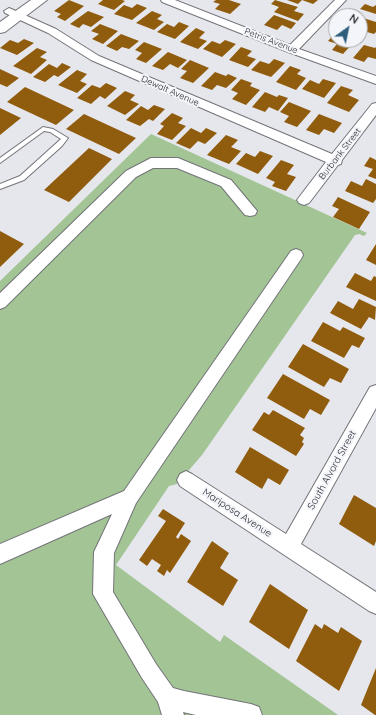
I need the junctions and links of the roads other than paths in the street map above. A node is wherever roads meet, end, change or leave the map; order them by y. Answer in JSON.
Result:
{"nodes":[{"id":1,"x":25,"y":0,"type":"edge"},
{"id":2,"x":40,"y":0,"type":"edge"},
{"id":3,"x":166,"y":0,"type":"edge"},
{"id":4,"x":341,"y":0,"type":"edge"},
{"id":5,"x":186,"y":3,"type":"edge"},
{"id":6,"x":9,"y":15,"type":"edge"},
{"id":7,"x":0,"y":29,"type":"edge"},
{"id":8,"x":292,"y":50,"type":"junction"},
{"id":9,"x":376,"y":80,"type":"edge"},
{"id":10,"x":376,"y":107,"type":"edge"},
{"id":11,"x":336,"y":160,"type":"junction"},
{"id":12,"x":0,"y":161,"type":"edge"},
{"id":13,"x":0,"y":187,"type":"edge"},
{"id":14,"x":304,"y":200,"type":"dead end"},
{"id":15,"x":250,"y":211,"type":"dead end"},
{"id":16,"x":296,"y":255,"type":"dead end"},
{"id":17,"x":0,"y":303,"type":"edge"},
{"id":18,"x":376,"y":392,"type":"edge"},
{"id":19,"x":186,"y":480,"type":"dead end"},
{"id":20,"x":130,"y":497,"type":"junction"},
{"id":21,"x":289,"y":547,"type":"junction"},
{"id":22,"x":0,"y":554,"type":"edge"},
{"id":23,"x":376,"y":604,"type":"edge"},
{"id":24,"x":180,"y":707,"type":"edge"},
{"id":25,"x":251,"y":715,"type":"edge"}],
"edges":[{"from":1,"to":6,"type":"street"},
{"from":2,"to":6,"type":"street"},
{"from":3,"to":5,"type":"street","name":"Petris Avenue"},
{"from":4,"to":8,"type":"street"},
{"from":5,"to":8,"type":"street","name":"Petris Avenue"},
{"from":6,"to":7,"type":"street"},
{"from":6,"to":11,"type":"street","name":"Dewalt Avenue"},
{"from":8,"to":9,"type":"street","name":"Petris Avenue"},
{"from":10,"to":11,"type":"street","name":"Burbank Street"},
{"from":11,"to":14,"type":"street","name":"Burbank Street"},
{"from":12,"to":13,"type":"lane"},
{"from":15,"to":17,"type":"street"},
{"from":16,"to":20,"type":"street"},
{"from":18,"to":21,"type":"street","name":"South Alvord Street"},
{"from":19,"to":21,"type":"street","name":"Mariposa Avenue"},
{"from":20,"to":22,"type":"street"},
{"from":20,"to":24,"type":"street"},
{"from":21,"to":23,"type":"street","name":"Mariposa Avenue"},
{"from":24,"to":25,"type":"street"}]}
